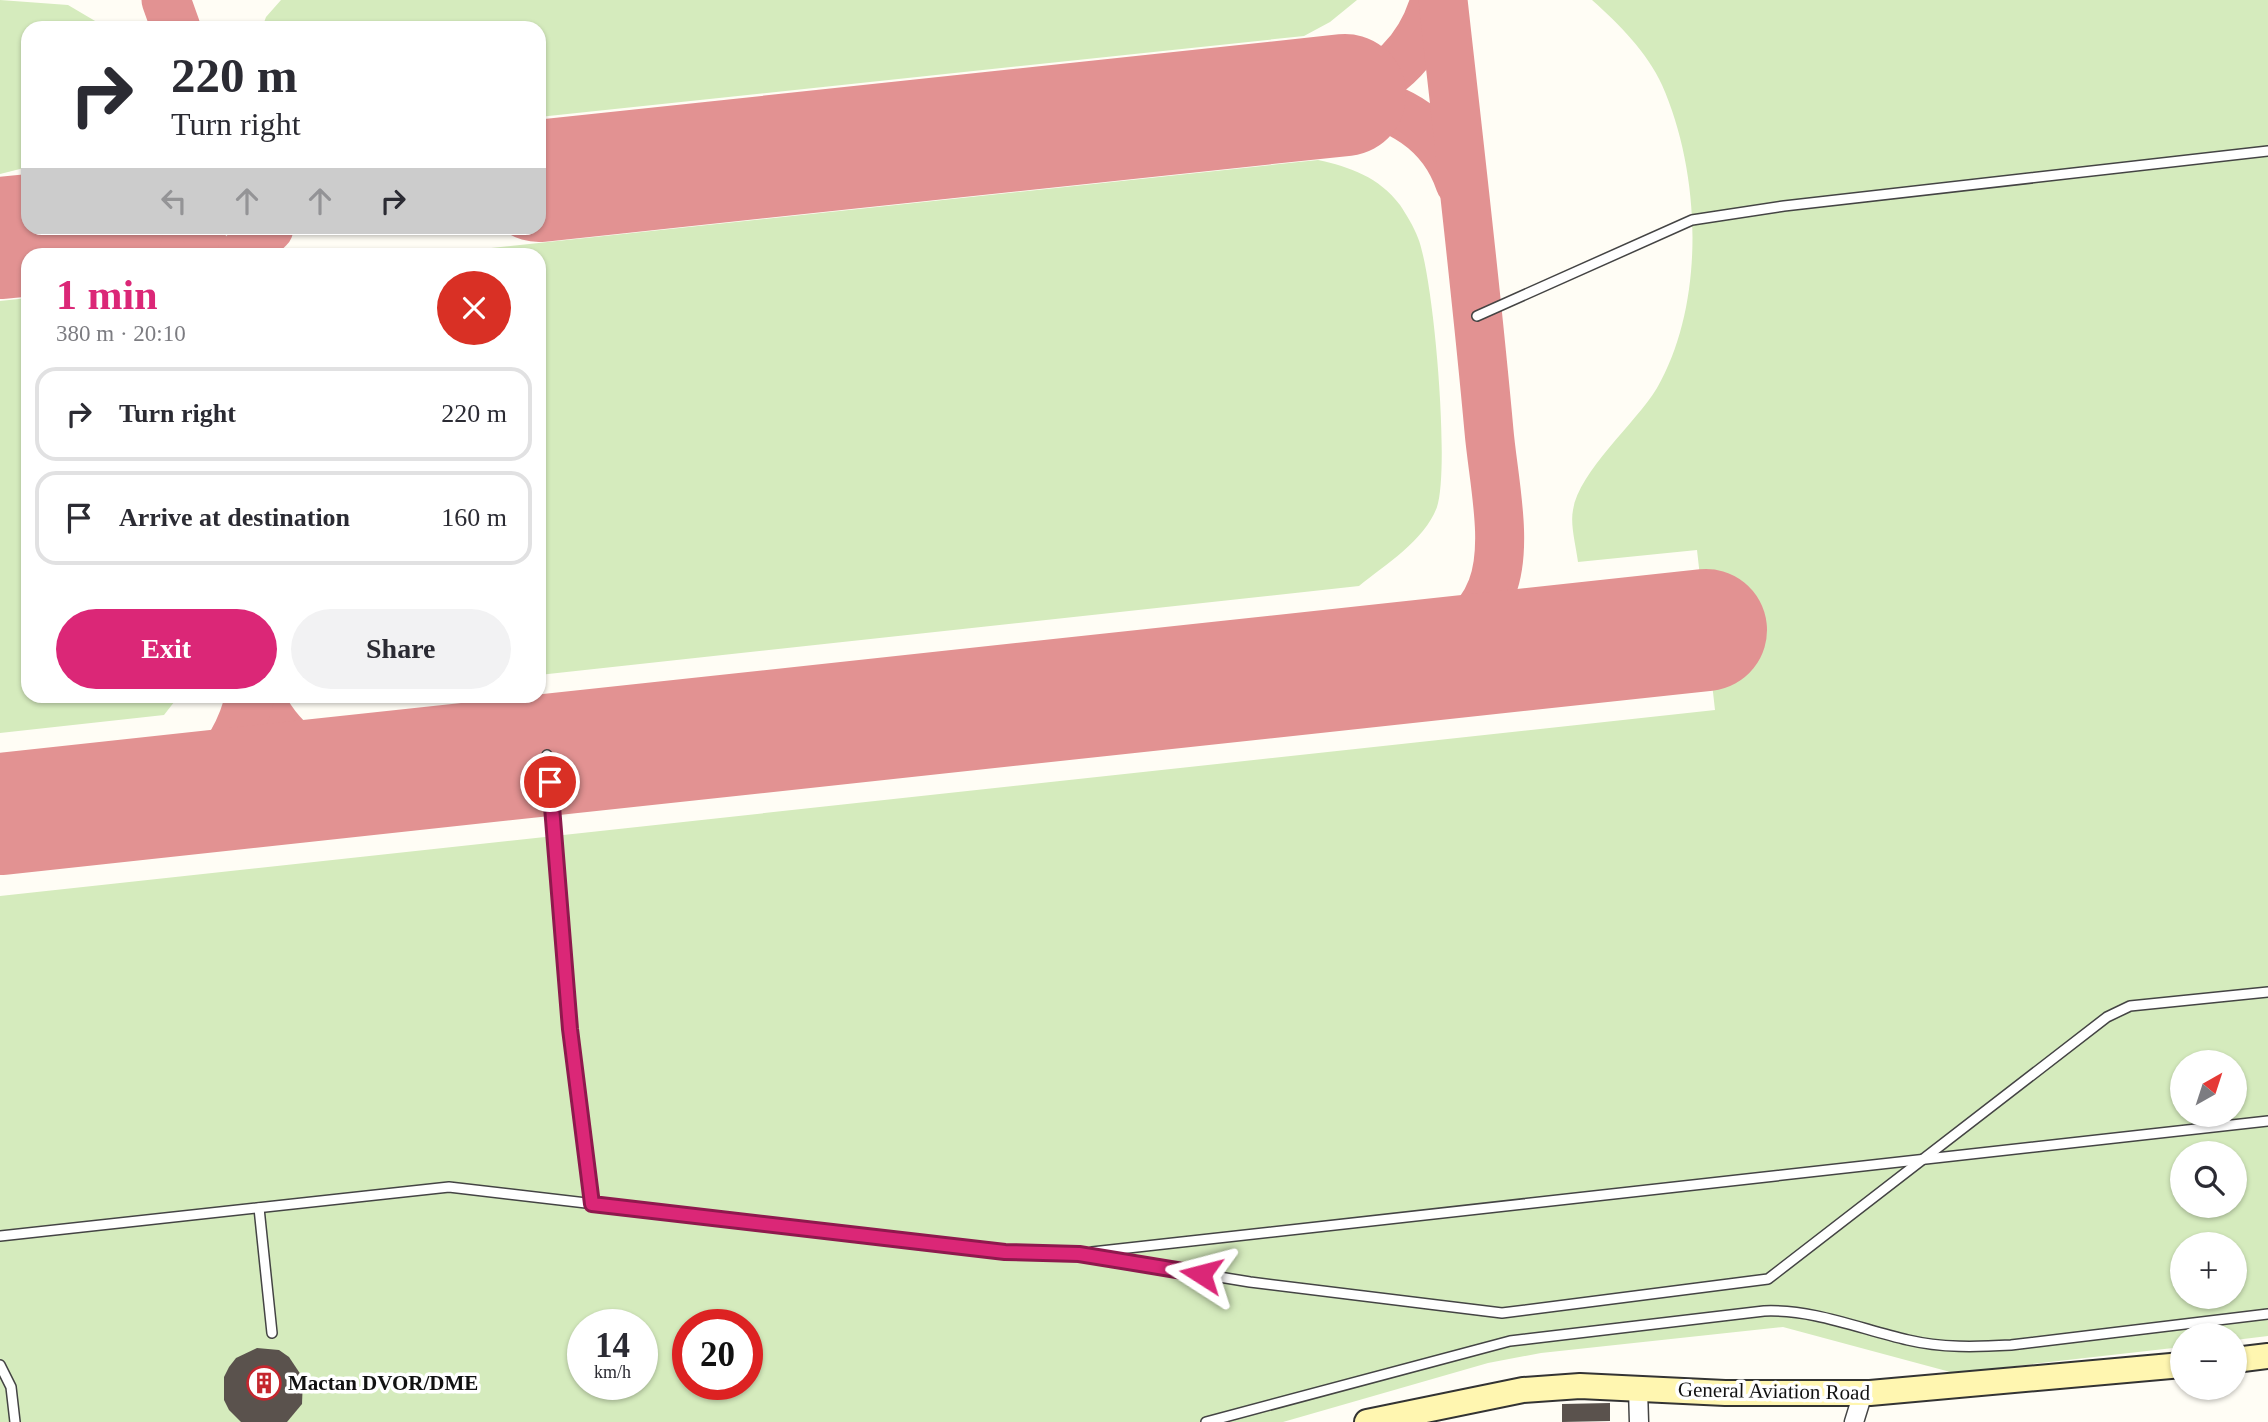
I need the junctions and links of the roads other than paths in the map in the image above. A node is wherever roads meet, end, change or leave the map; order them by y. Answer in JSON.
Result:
{"nodes":[{"id":1,"x":2268,"y":151,"type":"edge"},
{"id":2,"x":1477,"y":316,"type":"dead end"},
{"id":3,"x":547,"y":755,"type":"dead end"},
{"id":4,"x":2268,"y":992,"type":"edge"},
{"id":5,"x":2268,"y":1121,"type":"edge"},
{"id":6,"x":1922,"y":1160,"type":"junction"},
{"id":7,"x":592,"y":1204,"type":"junction"},
{"id":8,"x":260,"y":1208,"type":"junction"},
{"id":9,"x":0,"y":1236,"type":"edge"},
{"id":10,"x":1079,"y":1254,"type":"junction"},
{"id":11,"x":2268,"y":1314,"type":"edge"},
{"id":12,"x":272,"y":1334,"type":"dead end"},
{"id":13,"x":2268,"y":1356,"type":"edge"},
{"id":14,"x":2247,"y":1359,"type":"edge"},
{"id":15,"x":0,"y":1365,"type":"edge"},
{"id":16,"x":2170,"y":1366,"type":"edge"},
{"id":17,"x":1637,"y":1389,"type":"junction"},
{"id":18,"x":1863,"y":1393,"type":"junction"},
{"id":19,"x":15,"y":1422,"type":"edge"},
{"id":20,"x":1206,"y":1422,"type":"edge"},
{"id":21,"x":1367,"y":1422,"type":"edge"},
{"id":22,"x":1639,"y":1422,"type":"edge"},
{"id":23,"x":1854,"y":1422,"type":"edge"}],
"edges":[{"from":1,"to":2,"type":"lane"},
{"from":3,"to":7,"type":"lane"},
{"from":4,"to":6,"type":"lane"},
{"from":5,"to":6,"type":"lane"},
{"from":6,"to":10,"type":"lane"},
{"from":6,"to":10,"type":"lane"},
{"from":7,"to":8,"type":"lane"},
{"from":7,"to":10,"type":"lane"},
{"from":8,"to":9,"type":"lane"},
{"from":8,"to":12,"type":"lane"},
{"from":11,"to":20,"type":"lane"},
{"from":13,"to":14,"type":"main road"},
{"from":15,"to":19,"type":"lane"},
{"from":16,"to":18,"type":"main road","name":"General Aviation Road"},
{"from":17,"to":18,"type":"main road","name":"General Aviation Road"},
{"from":17,"to":21,"type":"main road","name":"General Aviation Road"},
{"from":17,"to":22,"type":"street"},
{"from":18,"to":23,"type":"street"}]}
